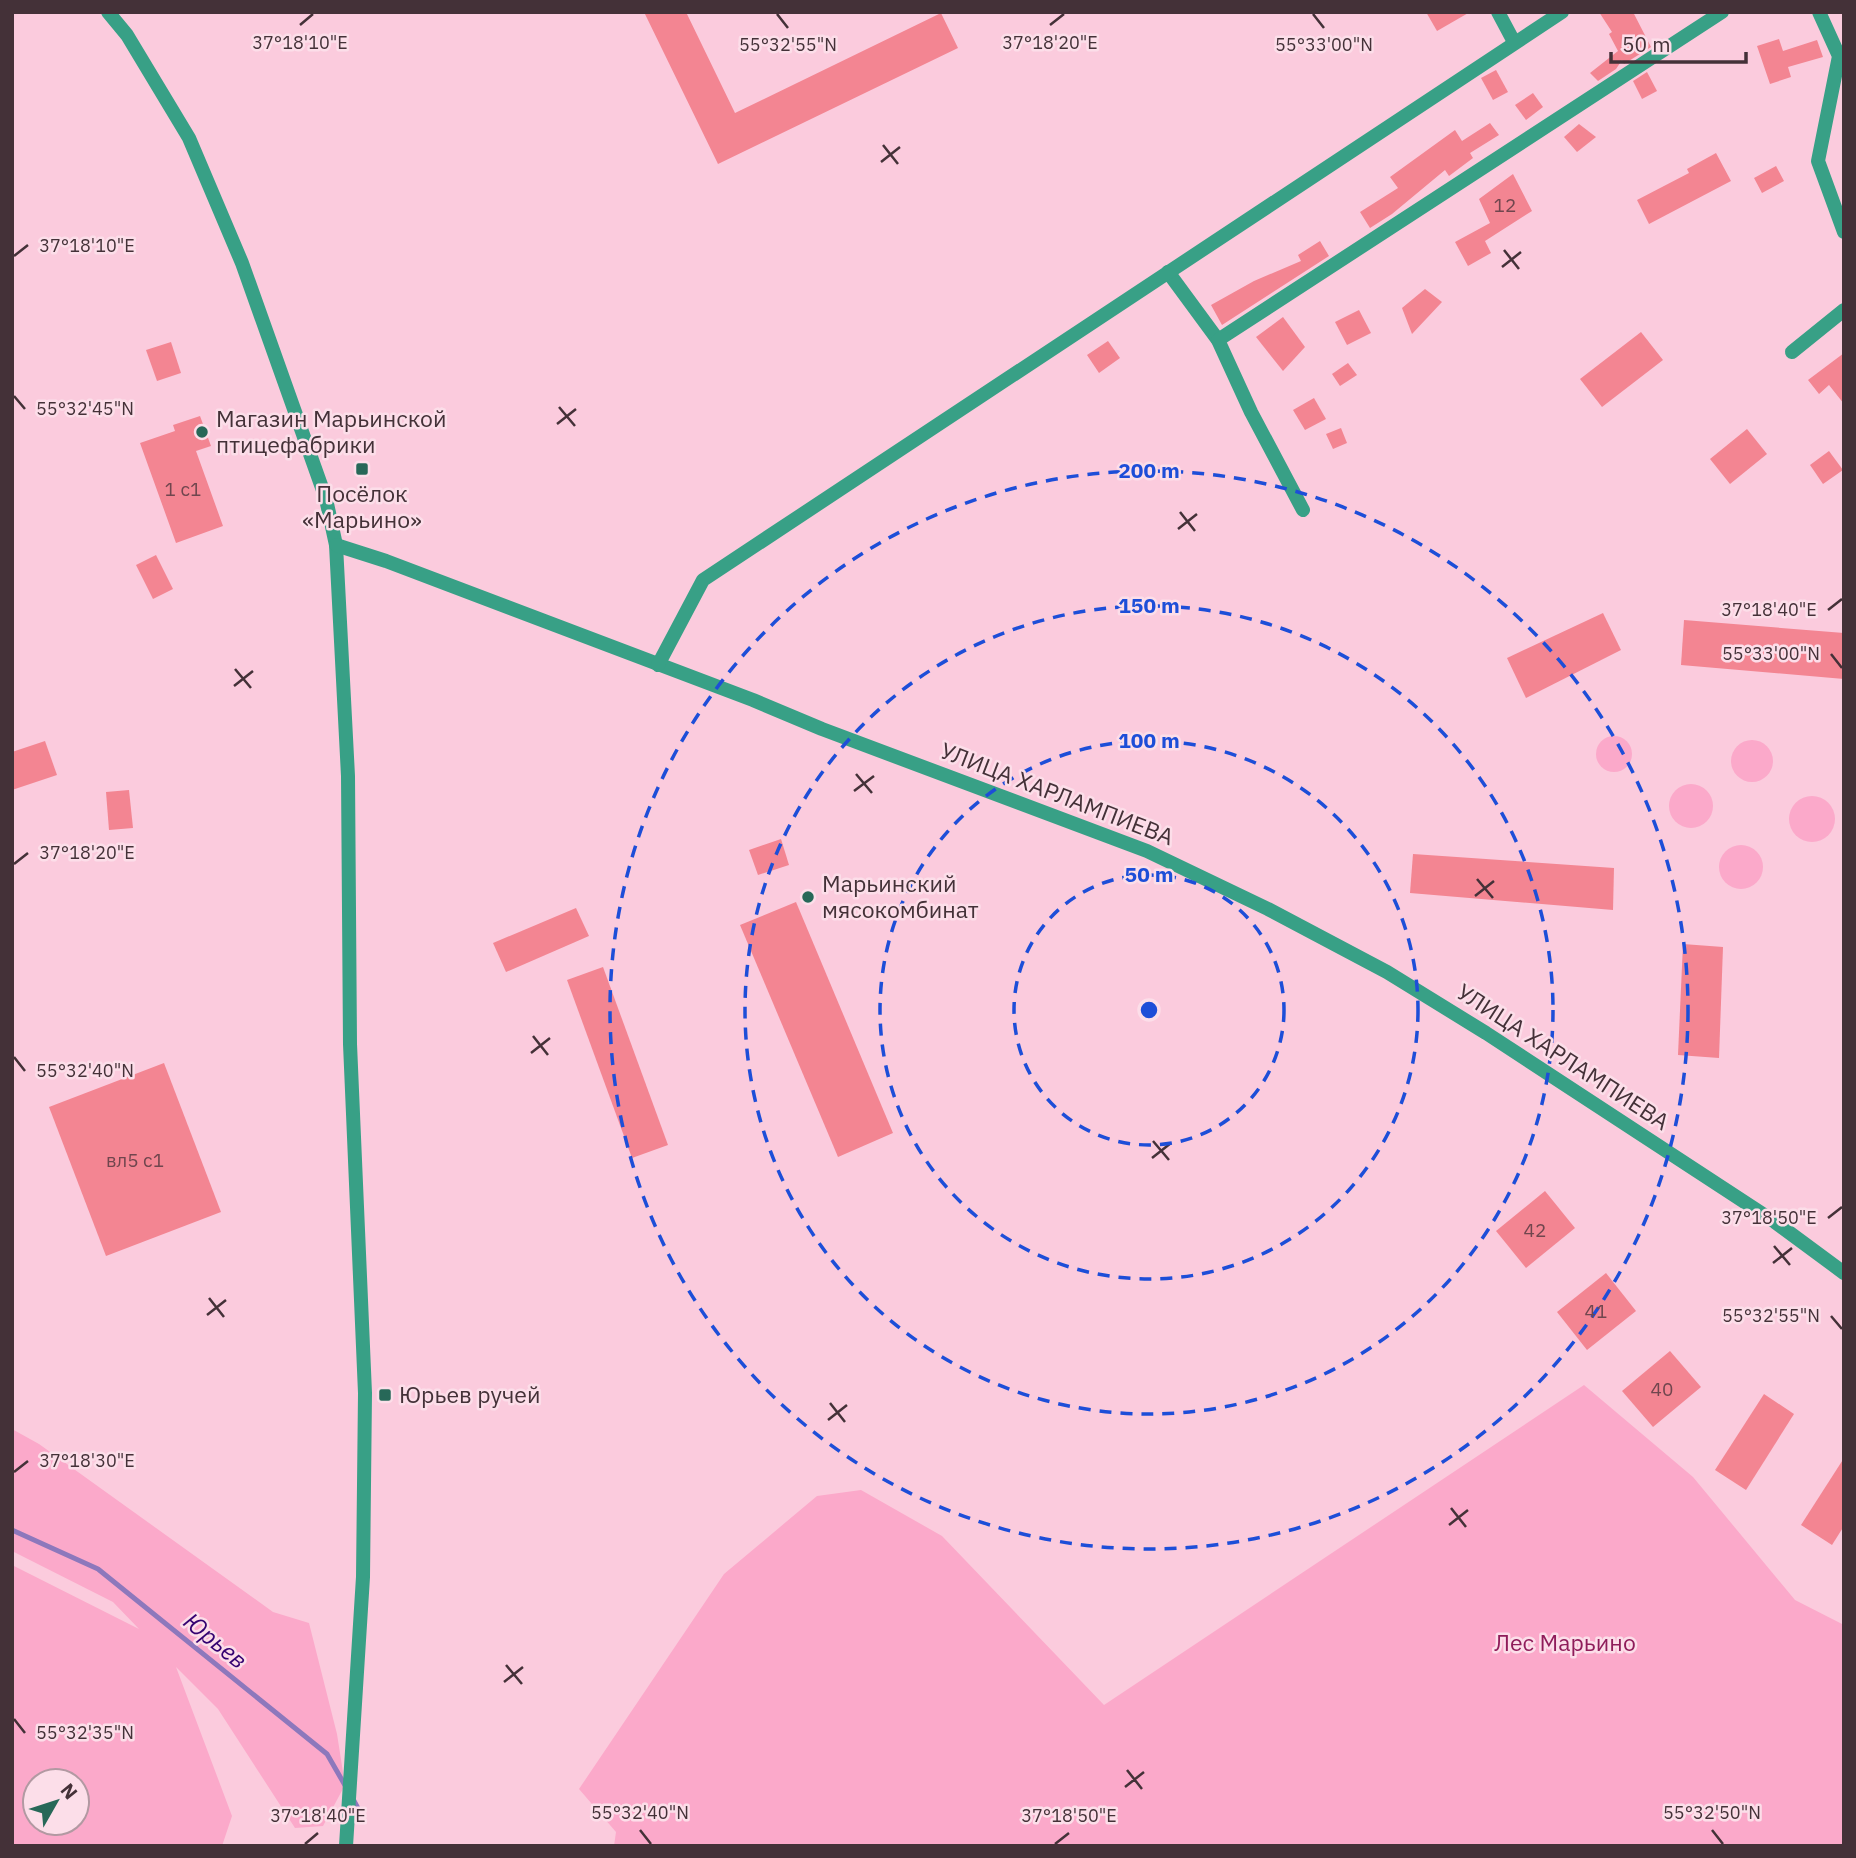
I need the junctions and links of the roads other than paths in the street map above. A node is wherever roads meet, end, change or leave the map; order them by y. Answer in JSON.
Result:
{"nodes":[{"id":1,"x":108,"y":12,"type":"edge"},
{"id":2,"x":1498,"y":12,"type":"edge"},
{"id":3,"x":1562,"y":12,"type":"edge"},
{"id":4,"x":1722,"y":12,"type":"edge"},
{"id":5,"x":1819,"y":12,"type":"edge"},
{"id":6,"x":1514,"y":42,"type":"junction"},
{"id":7,"x":1844,"y":232,"type":"edge"},
{"id":8,"x":1168,"y":272,"type":"junction"},
{"id":9,"x":1844,"y":310,"type":"edge"},
{"id":10,"x":1218,"y":340,"type":"junction"},
{"id":11,"x":1791,"y":352,"type":"dead end"},
{"id":12,"x":1303,"y":510,"type":"dead end"},
{"id":13,"x":336,"y":545,"type":"junction"},
{"id":14,"x":658,"y":666,"type":"junction"},
{"id":15,"x":1844,"y":1273,"type":"edge"},
{"id":16,"x":346,"y":1846,"type":"edge"}],
"edges":[{"from":1,"to":13,"type":"street"},
{"from":2,"to":6,"type":"street"},
{"from":3,"to":6,"type":"street"},
{"from":4,"to":10,"type":"street"},
{"from":5,"to":7,"type":"street"},
{"from":6,"to":8,"type":"street"},
{"from":8,"to":10,"type":"street"},
{"from":8,"to":14,"type":"street"},
{"from":9,"to":11,"type":"street"},
{"from":10,"to":12,"type":"street"},
{"from":13,"to":14,"type":"street","name":"УЛИЦА ХАРЛАМПИЕВА"},
{"from":13,"to":16,"type":"street"},
{"from":14,"to":15,"type":"street","name":"УЛИЦА ХАРЛАМПИЕВА"}]}
